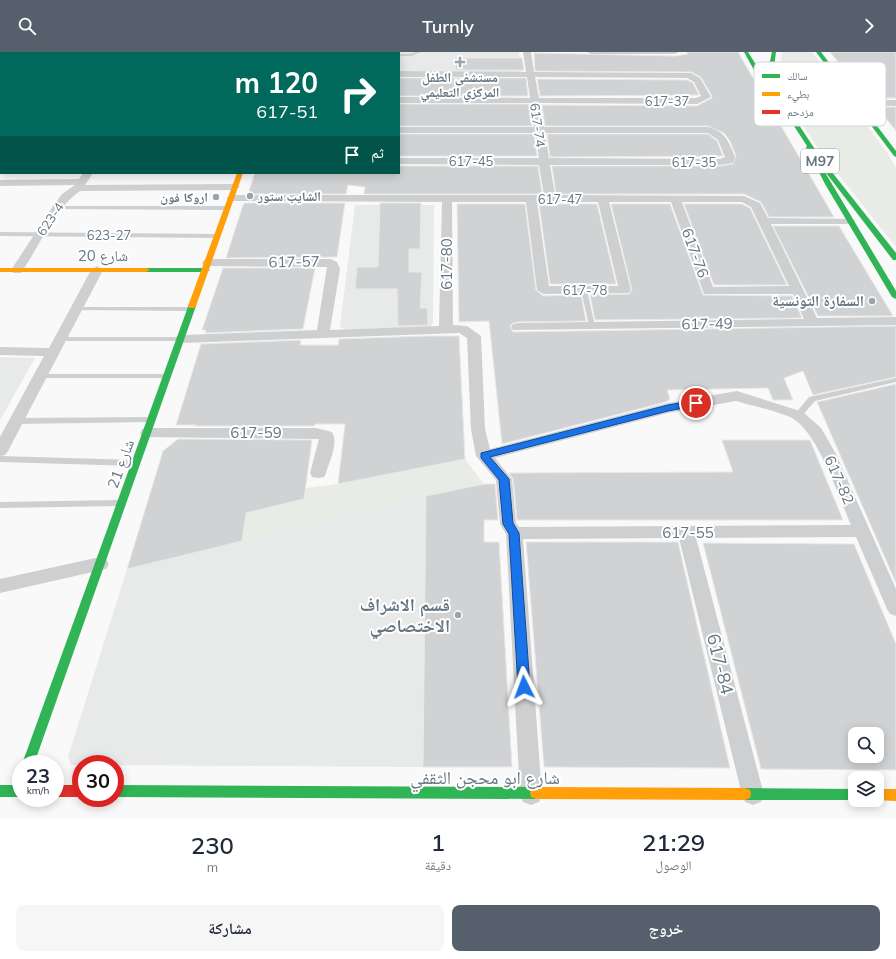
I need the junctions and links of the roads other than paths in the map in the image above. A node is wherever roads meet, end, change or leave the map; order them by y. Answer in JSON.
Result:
{"nodes":[{"id":1,"x":419,"y":52,"type":"edge"},
{"id":2,"x":527,"y":52,"type":"edge"},
{"id":3,"x":591,"y":52,"type":"edge"},
{"id":4,"x":675,"y":52,"type":"edge"},
{"id":5,"x":746,"y":52,"type":"edge"},
{"id":6,"x":774,"y":52,"type":"edge"},
{"id":7,"x":818,"y":52,"type":"edge"},
{"id":8,"x":400,"y":55,"type":"edge"},
{"id":9,"x":772,"y":62,"type":"edge"},
{"id":10,"x":826,"y":62,"type":"edge"},
{"id":11,"x":754,"y":65,"type":"edge"},
{"id":12,"x":400,"y":74,"type":"edge"},
{"id":13,"x":531,"y":75,"type":"junction"},
{"id":14,"x":400,"y":100,"type":"edge"},
{"id":15,"x":535,"y":101,"type":"junction"},
{"id":16,"x":796,"y":126,"type":"edge"},
{"id":17,"x":875,"y":126,"type":"edge"},
{"id":18,"x":400,"y":130,"type":"edge"},
{"id":19,"x":540,"y":130,"type":"junction"},
{"id":20,"x":808,"y":146,"type":"junction"},
{"id":21,"x":895,"y":152,"type":"edge"},
{"id":22,"x":400,"y":161,"type":"edge"},
{"id":23,"x":544,"y":162,"type":"junction"},
{"id":24,"x":240,"y":174,"type":"edge"},
{"id":25,"x":83,"y":181,"type":"edge"},
{"id":26,"x":0,"y":183,"type":"edge"},
{"id":27,"x":235,"y":187,"type":"junction"},
{"id":28,"x":447,"y":198,"type":"junction"},
{"id":29,"x":531,"y":199,"type":"junction"},
{"id":30,"x":550,"y":199,"type":"junction"},
{"id":31,"x":603,"y":199,"type":"junction"},
{"id":32,"x":675,"y":199,"type":"junction"},
{"id":33,"x":229,"y":203,"type":"junction"},
{"id":34,"x":57,"y":208,"type":"junction"},
{"id":35,"x":765,"y":221,"type":"junction"},
{"id":36,"x":849,"y":221,"type":"junction"},
{"id":37,"x":0,"y":234,"type":"edge"},
{"id":38,"x":40,"y":234,"type":"junction"},
{"id":39,"x":218,"y":236,"type":"junction"},
{"id":40,"x":896,"y":258,"type":"edge"},
{"id":41,"x":207,"y":267,"type":"junction"},
{"id":42,"x":0,"y":270,"type":"edge"},
{"id":43,"x":17,"y":270,"type":"junction"},
{"id":44,"x":97,"y":270,"type":"junction"},
{"id":45,"x":584,"y":290,"type":"junction"},
{"id":46,"x":798,"y":290,"type":"junction"},
{"id":47,"x":896,"y":297,"type":"edge"},
{"id":48,"x":76,"y":309,"type":"junction"},
{"id":49,"x":192,"y":309,"type":"junction"},
{"id":50,"x":896,"y":321,"type":"edge"},
{"id":51,"x":813,"y":323,"type":"junction"},
{"id":52,"x":592,"y":326,"type":"junction"},
{"id":53,"x":518,"y":328,"type":"dead end"},
{"id":54,"x":446,"y":330,"type":"junction"},
{"id":55,"x":323,"y":334,"type":"junction"},
{"id":56,"x":60,"y":339,"type":"junction"},
{"id":57,"x":182,"y":339,"type":"junction"},
{"id":58,"x":0,"y":351,"type":"edge"},
{"id":59,"x":52,"y":352,"type":"junction"},
{"id":60,"x":40,"y":376,"type":"junction"},
{"id":61,"x":168,"y":376,"type":"junction"},
{"id":62,"x":896,"y":380,"type":"edge"},
{"id":63,"x":798,"y":415,"type":"junction"},
{"id":64,"x":16,"y":421,"type":"junction"},
{"id":65,"x":150,"y":426,"type":"junction"},
{"id":66,"x":0,"y":451,"type":"edge"},
{"id":67,"x":484,"y":456,"type":"junction"},
{"id":68,"x":0,"y":459,"type":"edge"},
{"id":69,"x":136,"y":463,"type":"junction"},
{"id":70,"x":318,"y":473,"type":"dead end"},
{"id":71,"x":122,"y":503,"type":"junction"},
{"id":72,"x":0,"y":505,"type":"edge"},
{"id":73,"x":862,"y":531,"type":"junction"},
{"id":74,"x":514,"y":533,"type":"junction"},
{"id":75,"x":686,"y":533,"type":"junction"},
{"id":76,"x":100,"y":564,"type":"junction"},
{"id":77,"x":0,"y":586,"type":"edge"},
{"id":78,"x":896,"y":609,"type":"edge"},
{"id":79,"x":31,"y":755,"type":"edge"},
{"id":80,"x":12,"y":790,"type":"edge"},
{"id":81,"x":0,"y":791,"type":"edge"},
{"id":82,"x":124,"y":792,"type":"edge"},
{"id":83,"x":753,"y":794,"type":"junction"},
{"id":84,"x":530,"y":795,"type":"junction"},
{"id":85,"x":848,"y":795,"type":"edge"},
{"id":86,"x":884,"y":795,"type":"edge"},
{"id":87,"x":896,"y":795,"type":"edge"}],
"edges":[{"from":1,"to":8,"type":"lane"},
{"from":2,"to":13,"type":"street","name":"617-74"},
{"from":3,"to":4,"type":"street"},
{"from":5,"to":11,"type":"main road"},
{"from":6,"to":9,"type":"main road","number":"M97"},
{"from":7,"to":10,"type":"main road"},
{"from":12,"to":13,"type":"street"},
{"from":13,"to":15,"type":"street","name":"617-74"},
{"from":13,"to":15,"type":"street","name":"617-37"},
{"from":14,"to":15,"type":"street"},
{"from":15,"to":19,"type":"street","name":"617-74"},
{"from":16,"to":20,"type":"main road","number":"M97"},
{"from":17,"to":21,"type":"main road"},
{"from":18,"to":19,"type":"street"},
{"from":19,"to":23,"type":"street","name":"617-74"},
{"from":19,"to":23,"type":"street","name":"617-35"},
{"from":20,"to":36,"type":"main road"},
{"from":20,"to":40,"type":"main road","number":"M97"},
{"from":22,"to":23,"type":"street","name":"617-45"},
{"from":23,"to":30,"type":"street","name":"617-74"},
{"from":24,"to":27,"type":"main road","name":"شارع 21"},
{"from":25,"to":26,"type":"street"},
{"from":25,"to":27,"type":"street"},
{"from":25,"to":34,"type":"street","name":"623-4"},
{"from":27,"to":33,"type":"main road","name":"شارع 21"},
{"from":28,"to":29,"type":"street","name":"617-47"},
{"from":28,"to":33,"type":"street","name":"617-47"},
{"from":28,"to":54,"type":"street","name":"617-80"},
{"from":29,"to":30,"type":"street","name":"617-47"},
{"from":29,"to":45,"type":"street","name":"617-78"},
{"from":30,"to":31,"type":"street","name":"617-47"},
{"from":31,"to":32,"type":"street","name":"617-47"},
{"from":31,"to":45,"type":"street","name":"617-78"},
{"from":32,"to":35,"type":"street","name":"617-47"},
{"from":32,"to":46,"type":"street","name":"617-76"},
{"from":33,"to":34,"type":"lane"},
{"from":33,"to":39,"type":"main road","name":"شارع 21"},
{"from":34,"to":38,"type":"street","name":"623-4"},
{"from":35,"to":36,"type":"street"},
{"from":35,"to":46,"type":"street","name":"617-47"},
{"from":36,"to":47,"type":"main road"},
{"from":37,"to":38,"type":"lane","name":"623-27"},
{"from":38,"to":39,"type":"lane","name":"623-27"},
{"from":38,"to":43,"type":"street","name":"623-4"},
{"from":39,"to":41,"type":"main road","name":"شارع 21"},
{"from":41,"to":44,"type":"main road","name":"شارع 20"},
{"from":41,"to":49,"type":"main road","name":"شارع 21"},
{"from":41,"to":55,"type":"street","name":"617-57"},
{"from":42,"to":43,"type":"main road","name":"شارع 20"},
{"from":43,"to":44,"type":"main road","name":"شارع 20"},
{"from":44,"to":48,"type":"street"},
{"from":45,"to":52,"type":"lane"},
{"from":46,"to":51,"type":"street","name":"617-47"},
{"from":48,"to":49,"type":"lane"},
{"from":48,"to":56,"type":"street"},
{"from":49,"to":57,"type":"main road","name":"شارع 21"},
{"from":50,"to":51,"type":"street","name":"617-49"},
{"from":51,"to":52,"type":"street","name":"617-49"},
{"from":52,"to":53,"type":"street","name":"617-49"},
{"from":54,"to":55,"type":"street"},
{"from":54,"to":67,"type":"street"},
{"from":55,"to":57,"type":"street"},
{"from":56,"to":57,"type":"lane"},
{"from":56,"to":59,"type":"street"},
{"from":57,"to":61,"type":"main road","name":"شارع 21"},
{"from":58,"to":59,"type":"street"},
{"from":59,"to":60,"type":"street"},
{"from":60,"to":61,"type":"lane"},
{"from":60,"to":64,"type":"street"},
{"from":61,"to":65,"type":"main road","name":"شارع 21"},
{"from":62,"to":63,"type":"lane"},
{"from":63,"to":67,"type":"street","name":"617-82"},
{"from":63,"to":73,"type":"street","name":"617-82"},
{"from":64,"to":65,"type":"lane"},
{"from":64,"to":66,"type":"street"},
{"from":65,"to":69,"type":"main road","name":"شارع 21"},
{"from":65,"to":70,"type":"street","name":"617-59"},
{"from":67,"to":74,"type":"street"},
{"from":68,"to":69,"type":"lane"},
{"from":69,"to":71,"type":"main road","name":"شارع 21"},
{"from":71,"to":72,"type":"lane"},
{"from":71,"to":76,"type":"main road","name":"شارع 21"},
{"from":73,"to":75,"type":"street","name":"617-55"},
{"from":73,"to":78,"type":"street","name":"617-82"},
{"from":74,"to":75,"type":"street","name":"617-55"},
{"from":74,"to":84,"type":"street"},
{"from":75,"to":83,"type":"street","name":"617-84"},
{"from":76,"to":77,"type":"street"},
{"from":76,"to":79,"type":"main road","name":"شارع 21"},
{"from":80,"to":81,"type":"main road"},
{"from":82,"to":84,"type":"main road","name":"شارع ابو محجن الثقفي"},
{"from":83,"to":84,"type":"main road","name":"شارع ابو محجن الثقفي"},
{"from":83,"to":85,"type":"main road","name":"شارع ابو محجن الثقفي"},
{"from":86,"to":87,"type":"main road"}]}
